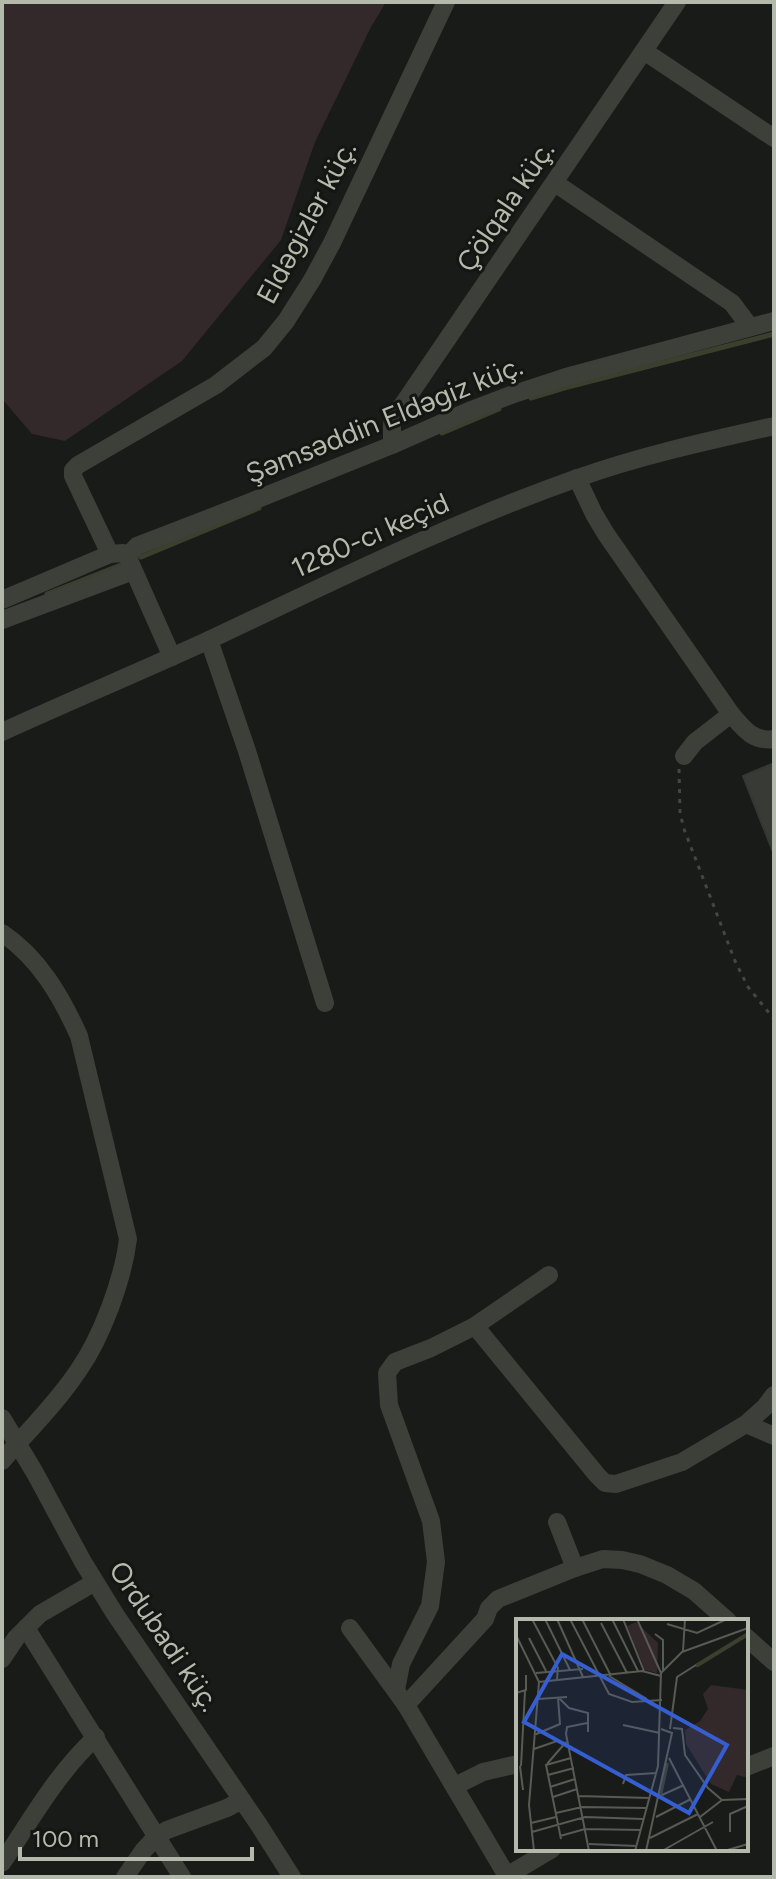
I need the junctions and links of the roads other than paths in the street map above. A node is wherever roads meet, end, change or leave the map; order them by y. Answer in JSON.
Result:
{"nodes":[{"id":1,"x":446,"y":2,"type":"edge"},
{"id":2,"x":677,"y":2,"type":"edge"},
{"id":3,"x":644,"y":51,"type":"junction"},
{"id":4,"x":774,"y":138,"type":"edge"},
{"id":5,"x":555,"y":183,"type":"junction"},
{"id":6,"x":774,"y":321,"type":"edge"},
{"id":7,"x":750,"y":327,"type":"junction"},
{"id":8,"x":774,"y":426,"type":"edge"},
{"id":9,"x":392,"y":445,"type":"junction"},
{"id":10,"x":577,"y":478,"type":"junction"},
{"id":11,"x":110,"y":554,"type":"junction"},
{"id":12,"x":131,"y":562,"type":"junction"},
{"id":13,"x":2,"y":600,"type":"edge"},
{"id":14,"x":2,"y":620,"type":"edge"},
{"id":15,"x":209,"y":640,"type":"junction"},
{"id":16,"x":172,"y":657,"type":"junction"},
{"id":17,"x":731,"y":714,"type":"junction"},
{"id":18,"x":2,"y":732,"type":"edge"},
{"id":19,"x":774,"y":739,"type":"edge"},
{"id":20,"x":684,"y":756,"type":"road end"},
{"id":21,"x":2,"y":933,"type":"edge"},
{"id":22,"x":325,"y":1003,"type":"dead end"},
{"id":23,"x":549,"y":1275,"type":"dead end"},
{"id":24,"x":475,"y":1326,"type":"junction"},
{"id":25,"x":774,"y":1395,"type":"edge"},
{"id":26,"x":2,"y":1418,"type":"edge"},
{"id":27,"x":746,"y":1424,"type":"junction"},
{"id":28,"x":774,"y":1436,"type":"edge"},
{"id":29,"x":18,"y":1445,"type":"junction"},
{"id":30,"x":2,"y":1461,"type":"edge"},
{"id":31,"x":557,"y":1522,"type":"dead end"},
{"id":32,"x":575,"y":1568,"type":"junction"},
{"id":33,"x":95,"y":1582,"type":"junction"},
{"id":34,"x":726,"y":1619,"type":"edge"},
{"id":35,"x":26,"y":1628,"type":"junction"},
{"id":36,"x":350,"y":1628,"type":"dead end"},
{"id":37,"x":748,"y":1639,"type":"edge"},
{"id":38,"x":2,"y":1659,"type":"edge"},
{"id":39,"x":774,"y":1662,"type":"edge"},
{"id":40,"x":401,"y":1698,"type":"junction"},
{"id":41,"x":96,"y":1737,"type":"junction"},
{"id":42,"x":774,"y":1756,"type":"edge"},
{"id":43,"x":516,"y":1764,"type":"edge"},
{"id":44,"x":748,"y":1766,"type":"edge"},
{"id":45,"x":455,"y":1786,"type":"junction"},
{"id":46,"x":242,"y":1800,"type":"junction"},
{"id":47,"x":157,"y":1836,"type":"junction"},
{"id":48,"x":549,"y":1851,"type":"edge"},
{"id":49,"x":2,"y":1863,"type":"edge"},
{"id":50,"x":506,"y":1876,"type":"edge"},
{"id":51,"x":125,"y":1877,"type":"edge"},
{"id":52,"x":182,"y":1877,"type":"edge"},
{"id":53,"x":292,"y":1877,"type":"edge"}],
"edges":[{"from":1,"to":11,"type":"street","name":"Eldəgizlər küç."},
{"from":2,"to":3,"type":"street","name":"Çölqala küç."},
{"from":3,"to":4,"type":"street"},
{"from":3,"to":5,"type":"street","name":"Çölqala küç."},
{"from":5,"to":7,"type":"street"},
{"from":5,"to":9,"type":"street","name":"Çölqala küç."},
{"from":6,"to":7,"type":"street","name":"Şəmsəddin Eldəgiz küç."},
{"from":7,"to":9,"type":"street","name":"Şəmsəddin Eldəgiz küç."},
{"from":8,"to":10,"type":"street","name":"1280-cı keçid"},
{"from":9,"to":12,"type":"street","name":"Şəmsəddin Eldəgiz küç."},
{"from":10,"to":15,"type":"street","name":"1280-cı keçid"},
{"from":10,"to":17,"type":"street"},
{"from":11,"to":12,"type":"street"},
{"from":11,"to":13,"type":"street"},
{"from":12,"to":14,"type":"street","name":"Şəmsəddin Eldəgiz küç."},
{"from":12,"to":16,"type":"street"},
{"from":15,"to":16,"type":"street","name":"1280-cı keçid"},
{"from":15,"to":22,"type":"street"},
{"from":16,"to":18,"type":"street","name":"1280-cı keçid"},
{"from":17,"to":19,"type":"street"},
{"from":17,"to":20,"type":"street"},
{"from":21,"to":29,"type":"street"},
{"from":23,"to":24,"type":"street"},
{"from":24,"to":27,"type":"street"},
{"from":24,"to":40,"type":"street"},
{"from":25,"to":27,"type":"street"},
{"from":26,"to":29,"type":"street","name":"Ordubadi küç."},
{"from":27,"to":28,"type":"street"},
{"from":29,"to":30,"type":"street"},
{"from":29,"to":33,"type":"street","name":"Ordubadi küç."},
{"from":31,"to":32,"type":"street"},
{"from":32,"to":34,"type":"street"},
{"from":32,"to":40,"type":"street"},
{"from":33,"to":35,"type":"street"},
{"from":33,"to":46,"type":"street","name":"Ordubadi küç."},
{"from":35,"to":38,"type":"street"},
{"from":35,"to":41,"type":"street"},
{"from":36,"to":40,"type":"street"},
{"from":37,"to":39,"type":"street"},
{"from":40,"to":45,"type":"street"},
{"from":41,"to":47,"type":"street"},
{"from":41,"to":49,"type":"street"},
{"from":42,"to":44,"type":"street"},
{"from":43,"to":45,"type":"street"},
{"from":45,"to":50,"type":"street"},
{"from":46,"to":47,"type":"street"},
{"from":46,"to":53,"type":"street","name":"Ordubadi küç."},
{"from":47,"to":51,"type":"street"},
{"from":47,"to":52,"type":"street"},
{"from":48,"to":50,"type":"street"}]}
